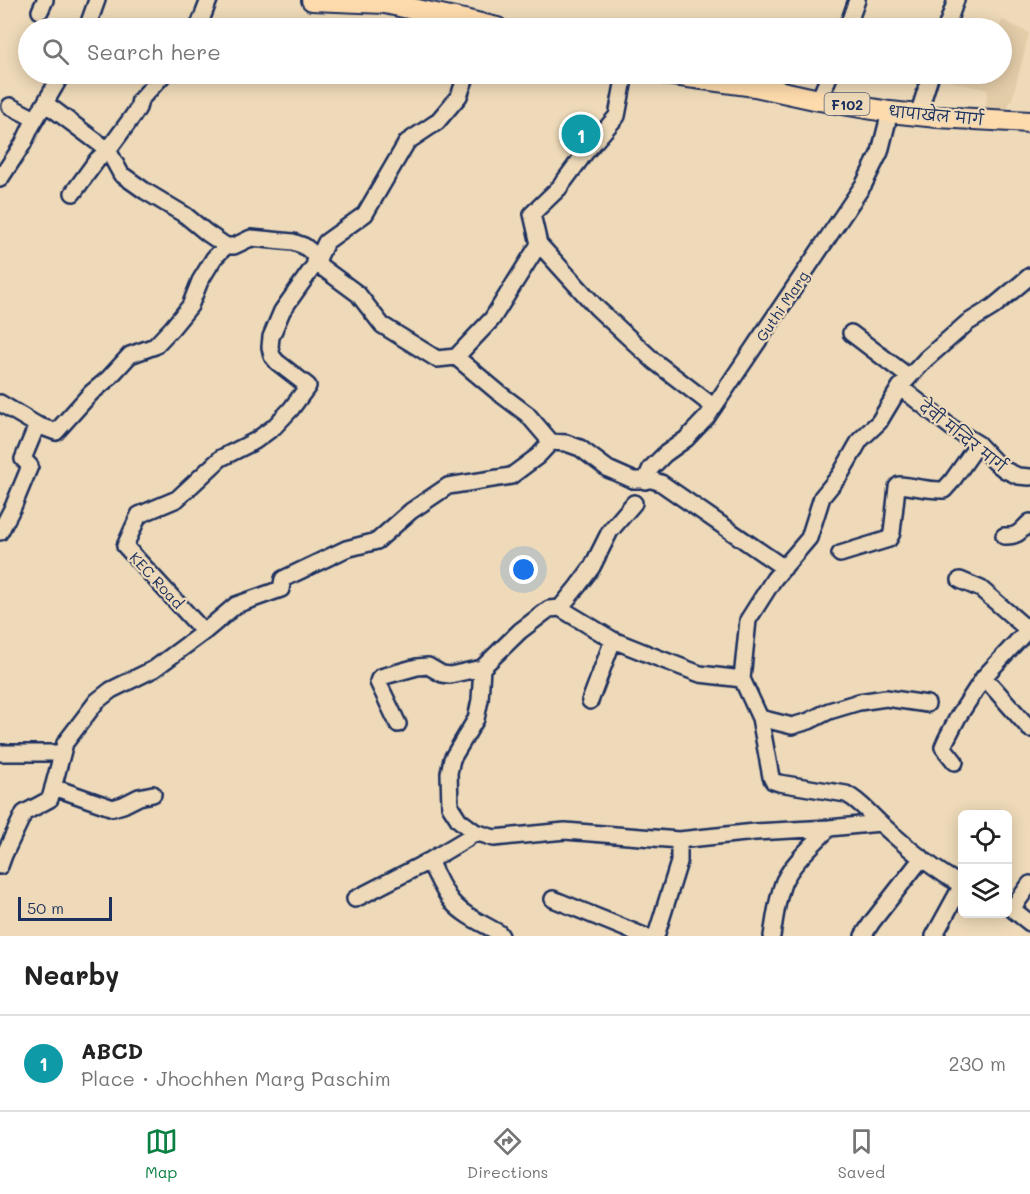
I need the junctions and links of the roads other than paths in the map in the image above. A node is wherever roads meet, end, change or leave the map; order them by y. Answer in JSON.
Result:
{"nodes":[{"id":1,"x":97,"y":0,"type":"edge"},
{"id":2,"x":209,"y":0,"type":"edge"},
{"id":3,"x":312,"y":0,"type":"edge"},
{"id":4,"x":857,"y":0,"type":"edge"},
{"id":5,"x":956,"y":0,"type":"edge"},
{"id":6,"x":91,"y":18,"type":"edge"},
{"id":7,"x":202,"y":18,"type":"edge"},
{"id":8,"x":442,"y":18,"type":"edge"},
{"id":9,"x":851,"y":18,"type":"edge"},
{"id":10,"x":950,"y":18,"type":"edge"},
{"id":11,"x":56,"y":84,"type":"edge"},
{"id":12,"x":154,"y":84,"type":"edge"},
{"id":13,"x":463,"y":84,"type":"edge"},
{"id":14,"x":623,"y":84,"type":"edge"},
{"id":15,"x":740,"y":84,"type":"edge"},
{"id":16,"x":826,"y":84,"type":"edge"},
{"id":17,"x":928,"y":84,"type":"edge"},
{"id":18,"x":819,"y":100,"type":"junction"},
{"id":19,"x":45,"y":103,"type":"junction"},
{"id":20,"x":10,"y":106,"type":"dead end"},
{"id":21,"x":890,"y":112,"type":"junction"},
{"id":22,"x":918,"y":115,"type":"junction"},
{"id":23,"x":35,"y":119,"type":"junction"},
{"id":24,"x":1030,"y":122,"type":"edge"},
{"id":25,"x":108,"y":150,"type":"junction"},
{"id":26,"x":0,"y":179,"type":"edge"},
{"id":27,"x":74,"y":193,"type":"dead end"},
{"id":28,"x":539,"y":244,"type":"junction"},
{"id":29,"x":226,"y":246,"type":"junction"},
{"id":30,"x":316,"y":263,"type":"junction"},
{"id":31,"x":1030,"y":276,"type":"edge"},
{"id":32,"x":851,"y":333,"type":"dead end"},
{"id":33,"x":456,"y":357,"type":"junction"},
{"id":34,"x":904,"y":382,"type":"junction"},
{"id":35,"x":0,"y":403,"type":"edge"},
{"id":36,"x":714,"y":407,"type":"junction"},
{"id":37,"x":37,"y":425,"type":"junction"},
{"id":38,"x":551,"y":442,"type":"junction"},
{"id":39,"x":978,"y":444,"type":"junction"},
{"id":40,"x":1030,"y":477,"type":"edge"},
{"id":41,"x":645,"y":481,"type":"junction"},
{"id":42,"x":634,"y":503,"type":"dead end"},
{"id":43,"x":1030,"y":522,"type":"edge"},
{"id":44,"x":0,"y":532,"type":"edge"},
{"id":45,"x":1004,"y":536,"type":"dead end"},
{"id":46,"x":840,"y":554,"type":"dead end"},
{"id":47,"x":784,"y":568,"type":"junction"},
{"id":48,"x":960,"y":580,"type":"dead end"},
{"id":49,"x":560,"y":608,"type":"junction"},
{"id":50,"x":204,"y":632,"type":"junction"},
{"id":51,"x":1028,"y":632,"type":"edge"},
{"id":52,"x":613,"y":640,"type":"junction"},
{"id":53,"x":482,"y":668,"type":"junction"},
{"id":54,"x":984,"y":677,"type":"junction"},
{"id":55,"x":742,"y":679,"type":"junction"},
{"id":56,"x":590,"y":701,"type":"dead end"},
{"id":57,"x":927,"y":704,"type":"dead end"},
{"id":58,"x":760,"y":718,"type":"junction"},
{"id":59,"x":398,"y":724,"type":"dead end"},
{"id":60,"x":1030,"y":729,"type":"edge"},
{"id":61,"x":0,"y":753,"type":"edge"},
{"id":62,"x":62,"y":753,"type":"junction"},
{"id":63,"x":955,"y":762,"type":"dead end"},
{"id":64,"x":53,"y":787,"type":"junction"},
{"id":65,"x":153,"y":794,"type":"dead end"},
{"id":66,"x":880,"y":823,"type":"junction"},
{"id":67,"x":830,"y":828,"type":"junction"},
{"id":68,"x":475,"y":832,"type":"junction"},
{"id":69,"x":679,"y":840,"type":"junction"},
{"id":70,"x":924,"y":859,"type":"junction"},
{"id":71,"x":429,"y":861,"type":"junction"},
{"id":72,"x":0,"y":866,"type":"edge"},
{"id":73,"x":958,"y":883,"type":"edge"},
{"id":74,"x":1030,"y":884,"type":"edge"},
{"id":75,"x":958,"y":892,"type":"edge"},
{"id":76,"x":355,"y":899,"type":"dead end"},
{"id":77,"x":553,"y":899,"type":"dead end"},
{"id":78,"x":1012,"y":906,"type":"edge"},
{"id":79,"x":1012,"y":910,"type":"edge"},
{"id":80,"x":1030,"y":924,"type":"edge"},
{"id":81,"x":501,"y":936,"type":"edge"},
{"id":82,"x":644,"y":936,"type":"edge"},
{"id":83,"x":656,"y":936,"type":"edge"},
{"id":84,"x":772,"y":936,"type":"edge"},
{"id":85,"x":863,"y":936,"type":"edge"},
{"id":86,"x":934,"y":936,"type":"edge"}],
"edges":[{"from":1,"to":6,"type":"street"},
{"from":2,"to":7,"type":"street"},
{"from":3,"to":8,"type":"main road"},
{"from":4,"to":9,"type":"street"},
{"from":5,"to":10,"type":"street"},
{"from":11,"to":19,"type":"street"},
{"from":12,"to":25,"type":"street"},
{"from":13,"to":30,"type":"street","name":"KEC Road"},
{"from":14,"to":28,"type":"street"},
{"from":15,"to":18,"type":"main road","name":"धापाखेल मार्ग","number":"F102"},
{"from":16,"to":18,"type":"street"},
{"from":17,"to":22,"type":"street"},
{"from":18,"to":21,"type":"main road","name":"धापाखेल मार्ग","number":"F102"},
{"from":19,"to":23,"type":"street"},
{"from":19,"to":25,"type":"street"},
{"from":20,"to":23,"type":"street"},
{"from":21,"to":22,"type":"main road","name":"धापाखेल मार्ग","number":"F102"},
{"from":21,"to":36,"type":"street","name":"Guthi Marg"},
{"from":22,"to":24,"type":"main road","name":"धापाखेल मार्ग","number":"F102"},
{"from":23,"to":26,"type":"street"},
{"from":25,"to":27,"type":"street"},
{"from":25,"to":29,"type":"street"},
{"from":28,"to":33,"type":"street"},
{"from":28,"to":36,"type":"street"},
{"from":29,"to":30,"type":"street"},
{"from":29,"to":37,"type":"street"},
{"from":30,"to":33,"type":"street"},
{"from":30,"to":50,"type":"street","name":"KEC Road"},
{"from":31,"to":34,"type":"street"},
{"from":32,"to":34,"type":"street","name":"देवी मन्दिर मार्ग"},
{"from":33,"to":38,"type":"street"},
{"from":34,"to":39,"type":"street","name":"देवी मन्दिर मार्ग"},
{"from":34,"to":47,"type":"street"},
{"from":35,"to":37,"type":"street"},
{"from":36,"to":41,"type":"street","name":"Guthi Marg"},
{"from":37,"to":44,"type":"street"},
{"from":38,"to":41,"type":"street"},
{"from":38,"to":50,"type":"street"},
{"from":39,"to":40,"type":"street","name":"देवी मन्दिर मार्ग"},
{"from":39,"to":46,"type":"street"},
{"from":41,"to":47,"type":"street"},
{"from":42,"to":49,"type":"street"},
{"from":43,"to":45,"type":"street"},
{"from":47,"to":55,"type":"street"},
{"from":48,"to":51,"type":"street"},
{"from":49,"to":52,"type":"street"},
{"from":49,"to":53,"type":"street"},
{"from":50,"to":62,"type":"street"},
{"from":51,"to":54,"type":"street"},
{"from":52,"to":55,"type":"street"},
{"from":52,"to":56,"type":"street"},
{"from":53,"to":59,"type":"street"},
{"from":53,"to":68,"type":"street"},
{"from":54,"to":60,"type":"street"},
{"from":54,"to":63,"type":"street"},
{"from":55,"to":58,"type":"street"},
{"from":57,"to":58,"type":"street"},
{"from":58,"to":66,"type":"street"},
{"from":61,"to":62,"type":"street"},
{"from":62,"to":64,"type":"street"},
{"from":64,"to":65,"type":"street"},
{"from":64,"to":72,"type":"street"},
{"from":66,"to":67,"type":"street"},
{"from":66,"to":70,"type":"street"},
{"from":67,"to":69,"type":"street"},
{"from":67,"to":84,"type":"street"},
{"from":68,"to":69,"type":"street"},
{"from":68,"to":71,"type":"street"},
{"from":69,"to":83,"type":"street"},
{"from":70,"to":73,"type":"street"},
{"from":70,"to":85,"type":"street"},
{"from":71,"to":76,"type":"street"},
{"from":71,"to":81,"type":"street"},
{"from":74,"to":78,"type":"street"},
{"from":75,"to":86,"type":"street"},
{"from":77,"to":82,"type":"street"},
{"from":79,"to":80,"type":"street"}]}
